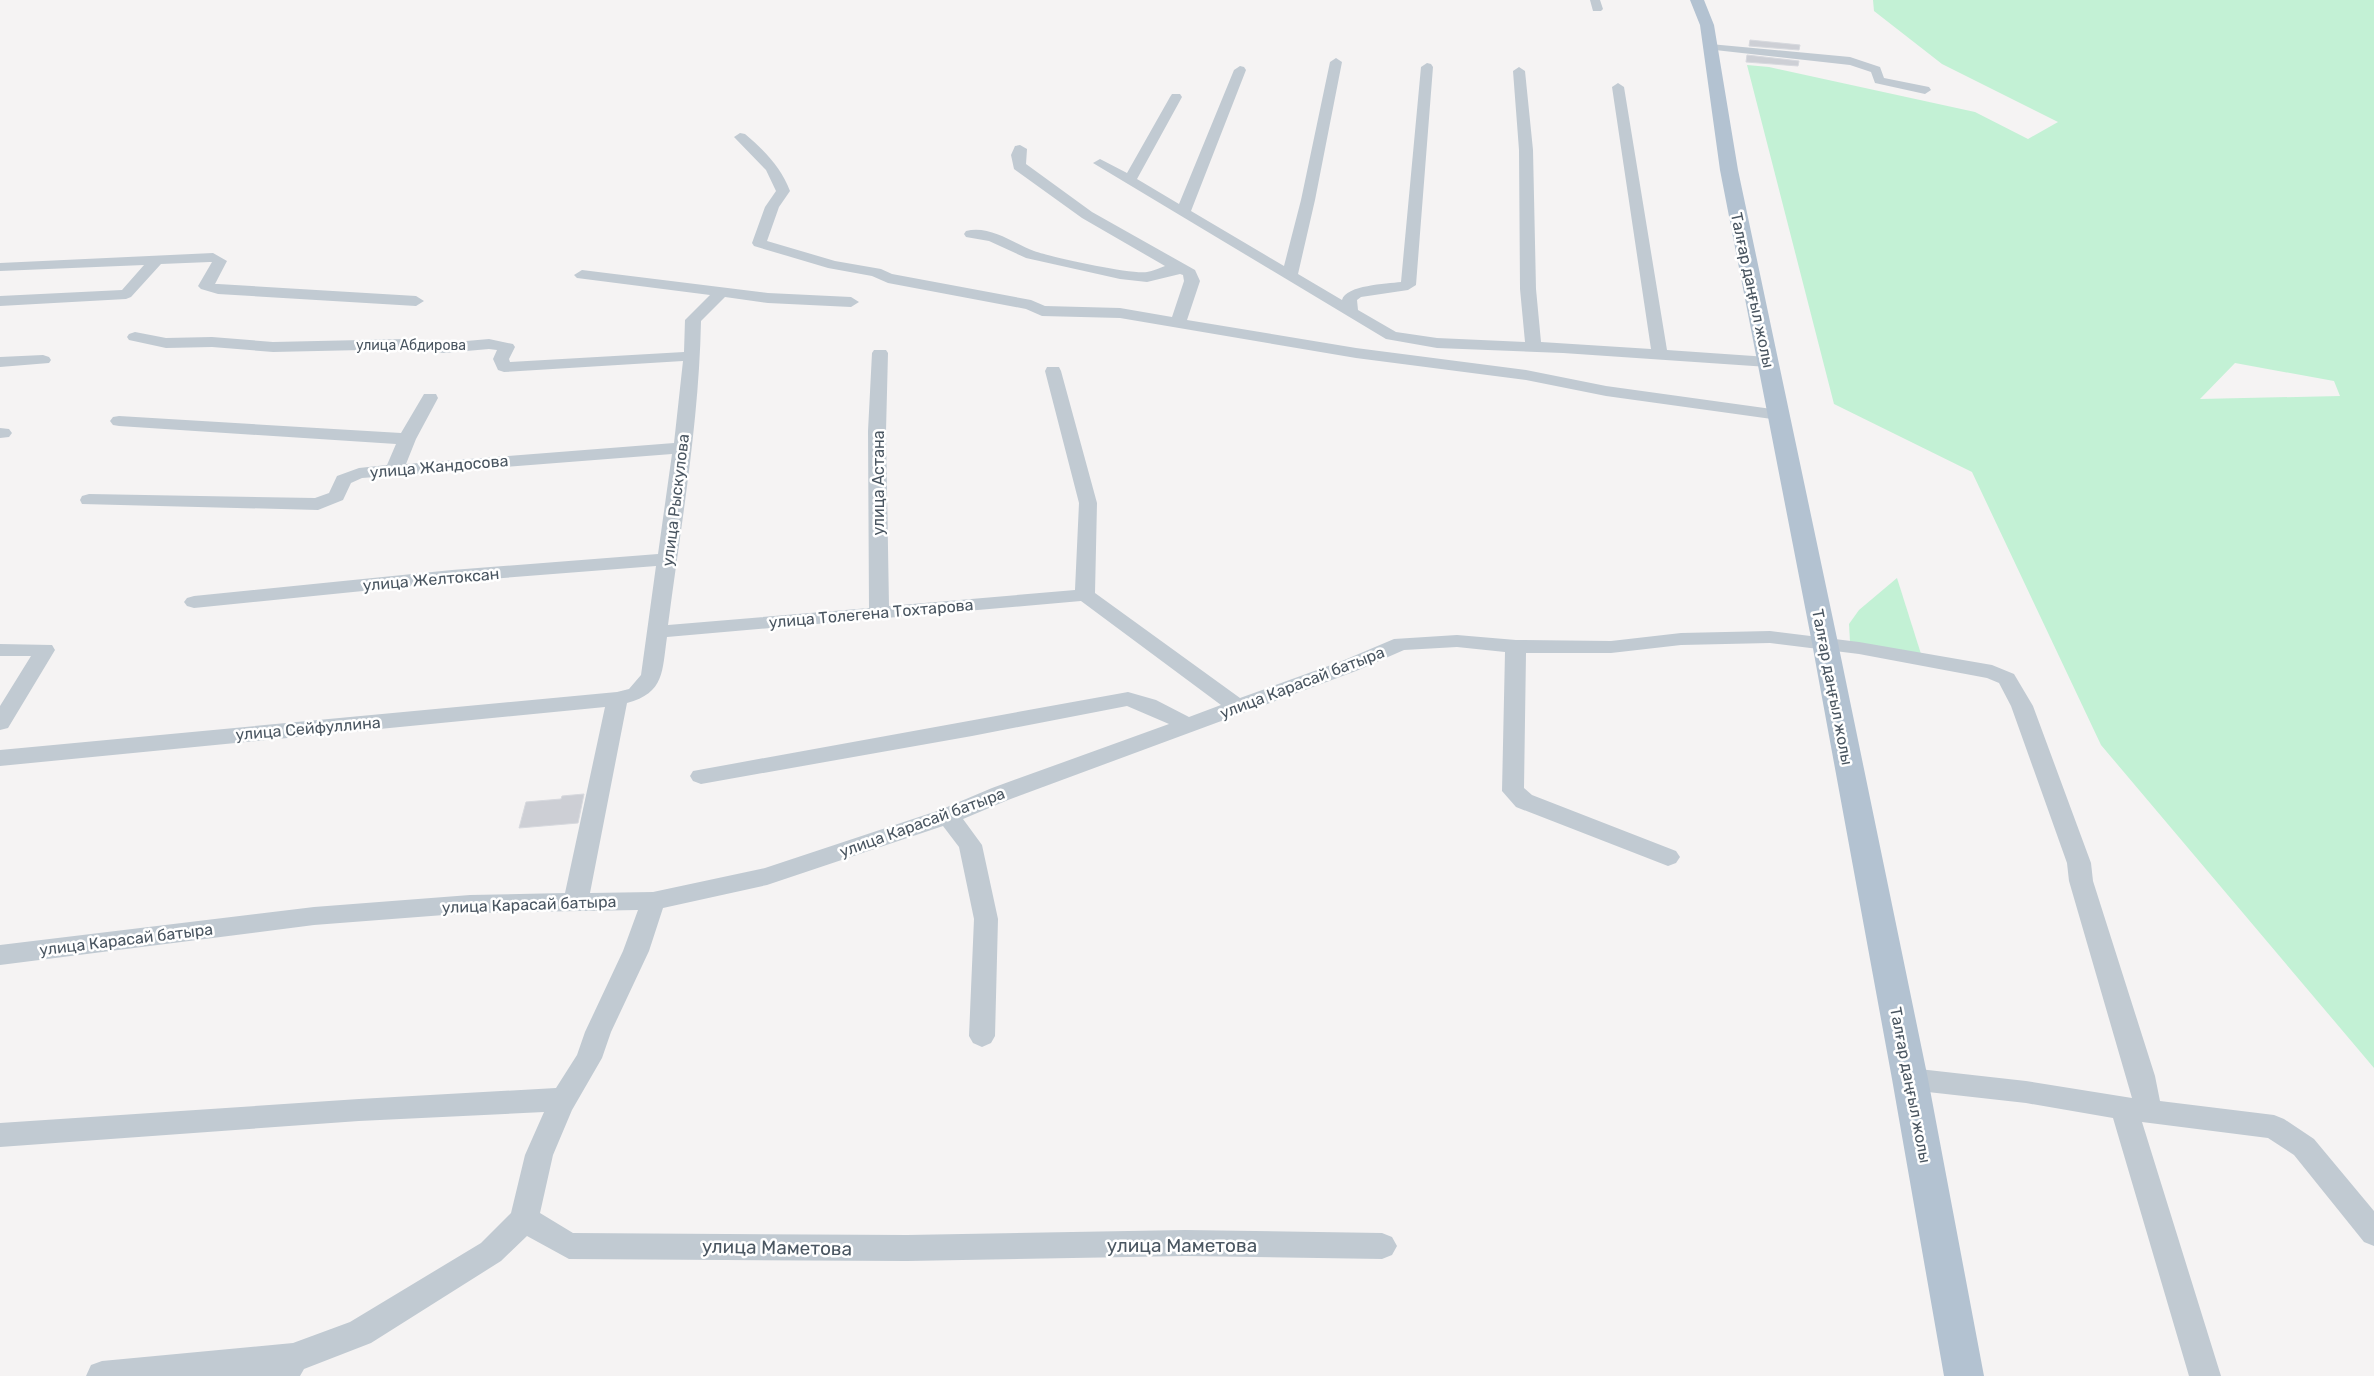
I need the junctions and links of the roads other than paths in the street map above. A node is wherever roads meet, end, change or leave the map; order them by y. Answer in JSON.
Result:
{"nodes":[{"id":1,"x":1697,"y":0,"type":"edge"},
{"id":2,"x":1710,"y":47,"type":"junction"},
{"id":3,"x":1336,"y":62,"type":"dead end"},
{"id":4,"x":1427,"y":67,"type":"dead end"},
{"id":5,"x":1240,"y":70,"type":"dead end"},
{"id":6,"x":1519,"y":71,"type":"dead end"},
{"id":7,"x":1618,"y":87,"type":"dead end"},
{"id":8,"x":1925,"y":90,"type":"dead end"},
{"id":9,"x":1176,"y":97,"type":"dead end"},
{"id":10,"x":740,"y":137,"type":"dead end"},
{"id":11,"x":1020,"y":149,"type":"dead end"},
{"id":12,"x":1100,"y":163,"type":"dead end"},
{"id":13,"x":1130,"y":180,"type":"junction"},
{"id":14,"x":1183,"y":212,"type":"junction"},
{"id":15,"x":971,"y":234,"type":"dead end"},
{"id":16,"x":156,"y":260,"type":"junction"},
{"id":17,"x":0,"y":267,"type":"edge"},
{"id":18,"x":1180,"y":269,"type":"junction"},
{"id":19,"x":1290,"y":274,"type":"junction"},
{"id":20,"x":582,"y":275,"type":"dead end"},
{"id":21,"x":721,"y":293,"type":"junction"},
{"id":22,"x":0,"y":300,"type":"edge"},
{"id":23,"x":416,"y":301,"type":"dead end"},
{"id":24,"x":851,"y":302,"type":"dead end"},
{"id":25,"x":1351,"y":312,"type":"junction"},
{"id":26,"x":1178,"y":323,"type":"junction"},
{"id":27,"x":136,"y":337,"type":"dead end"},
{"id":28,"x":1533,"y":347,"type":"junction"},
{"id":29,"x":880,"y":353,"type":"dead end"},
{"id":30,"x":1660,"y":355,"type":"junction"},
{"id":31,"x":692,"y":356,"type":"junction"},
{"id":32,"x":43,"y":360,"type":"dead end"},
{"id":33,"x":0,"y":362,"type":"edge"},
{"id":34,"x":1768,"y":362,"type":"junction"},
{"id":35,"x":1053,"y":371,"type":"dead end"},
{"id":36,"x":430,"y":398,"type":"dead end"},
{"id":37,"x":1780,"y":420,"type":"junction"},
{"id":38,"x":119,"y":421,"type":"dead end"},
{"id":39,"x":407,"y":439,"type":"junction"},
{"id":40,"x":682,"y":448,"type":"junction"},
{"id":41,"x":394,"y":470,"type":"junction"},
{"id":42,"x":89,"y":500,"type":"dead end"},
{"id":43,"x":668,"y":559,"type":"junction"},
{"id":44,"x":1085,"y":595,"type":"junction"},
{"id":45,"x":194,"y":602,"type":"dead end"},
{"id":46,"x":879,"y":613,"type":"junction"},
{"id":47,"x":656,"y":632,"type":"junction"},
{"id":48,"x":1825,"y":643,"type":"junction"},
{"id":49,"x":1516,"y":646,"type":"junction"},
{"id":50,"x":0,"y":650,"type":"edge"},
{"id":51,"x":617,"y":698,"type":"junction"},
{"id":52,"x":1237,"y":706,"type":"junction"},
{"id":53,"x":0,"y":723,"type":"edge"},
{"id":54,"x":1188,"y":725,"type":"junction"},
{"id":55,"x":0,"y":758,"type":"edge"},
{"id":56,"x":701,"y":776,"type":"dead end"},
{"id":57,"x":948,"y":816,"type":"junction"},
{"id":58,"x":1668,"y":857,"type":"dead end"},
{"id":59,"x":576,"y":901,"type":"junction"},
{"id":60,"x":653,"y":901,"type":"junction"},
{"id":61,"x":0,"y":955,"type":"edge"},
{"id":62,"x":982,"y":1036,"type":"dead end"},
{"id":63,"x":1910,"y":1079,"type":"junction"},
{"id":64,"x":565,"y":1099,"type":"junction"},
{"id":65,"x":2136,"y":1110,"type":"junction"},
{"id":66,"x":0,"y":1135,"type":"edge"},
{"id":67,"x":524,"y":1219,"type":"junction"},
{"id":68,"x":2374,"y":1233,"type":"edge"},
{"id":69,"x":1382,"y":1246,"type":"dead end"},
{"id":70,"x":289,"y":1367,"type":"edge"},
{"id":71,"x":102,"y":1376,"type":"edge"},
{"id":72,"x":1964,"y":1376,"type":"edge"},
{"id":73,"x":2204,"y":1376,"type":"edge"}],
"edges":[{"from":1,"to":2,"type":"main road","name":"Талғар даңғыл жолы"},
{"from":2,"to":8,"type":"street"},
{"from":2,"to":34,"type":"main road","name":"Талғар даңғыл жолы"},
{"from":3,"to":19,"type":"street"},
{"from":4,"to":25,"type":"street"},
{"from":5,"to":14,"type":"street"},
{"from":6,"to":28,"type":"street"},
{"from":7,"to":30,"type":"street"},
{"from":9,"to":13,"type":"street"},
{"from":10,"to":26,"type":"street"},
{"from":11,"to":18,"type":"street"},
{"from":12,"to":13,"type":"street"},
{"from":13,"to":14,"type":"street"},
{"from":14,"to":19,"type":"street"},
{"from":15,"to":18,"type":"street"},
{"from":16,"to":17,"type":"street"},
{"from":16,"to":22,"type":"street"},
{"from":16,"to":23,"type":"street"},
{"from":18,"to":26,"type":"street"},
{"from":19,"to":25,"type":"street"},
{"from":20,"to":21,"type":"street"},
{"from":21,"to":24,"type":"street"},
{"from":21,"to":31,"type":"street","name":"улица Рыскулова"},
{"from":25,"to":28,"type":"street"},
{"from":26,"to":37,"type":"street"},
{"from":27,"to":31,"type":"street","name":"улица Абдирова"},
{"from":28,"to":30,"type":"street"},
{"from":29,"to":46,"type":"street","name":"улица Астана"},
{"from":30,"to":34,"type":"street"},
{"from":31,"to":40,"type":"street","name":"улица Рыскулова"},
{"from":32,"to":33,"type":"street"},
{"from":34,"to":37,"type":"main road","name":"Талғар даңғыл жолы"},
{"from":35,"to":44,"type":"street"},
{"from":36,"to":39,"type":"street"},
{"from":37,"to":48,"type":"main road","name":"Талғар даңғыл жолы"},
{"from":38,"to":39,"type":"street"},
{"from":39,"to":41,"type":"street"},
{"from":40,"to":41,"type":"street","name":"улица Жандосова"},
{"from":40,"to":43,"type":"street","name":"улица Рыскулова"},
{"from":41,"to":42,"type":"street","name":"улица Жандосова"},
{"from":43,"to":45,"type":"street","name":"улица Желтоксан"},
{"from":43,"to":47,"type":"street","name":"улица Рыскулова"},
{"from":44,"to":46,"type":"street","name":"улица Толегена Тохтарова"},
{"from":44,"to":52,"type":"street"},
{"from":46,"to":47,"type":"street","name":"улица Толегена Тохтарова"},
{"from":47,"to":51,"type":"street","name":"улица Рыскулова"},
{"from":48,"to":49,"type":"street","name":"улица Карасай батыра"},
{"from":48,"to":63,"type":"main road","name":"Талғар даңғыл жолы"},
{"from":48,"to":65,"type":"street","name":"улица Карасай батыра"},
{"from":49,"to":52,"type":"street","name":"улица Карасай батыра"},
{"from":49,"to":58,"type":"street"},
{"from":50,"to":53,"type":"street"},
{"from":51,"to":55,"type":"street","name":"улица Сейфуллина"},
{"from":51,"to":59,"type":"street"},
{"from":52,"to":54,"type":"street","name":"улица Карасай батыра"},
{"from":54,"to":56,"type":"street"},
{"from":54,"to":57,"type":"street","name":"улица Карасай батыра"},
{"from":57,"to":60,"type":"street","name":"улица Карасай батыра"},
{"from":57,"to":62,"type":"street"},
{"from":59,"to":60,"type":"street","name":"улица Карасай батыра"},
{"from":59,"to":61,"type":"street","name":"улица Карасай батыра"},
{"from":60,"to":64,"type":"street"},
{"from":63,"to":65,"type":"street"},
{"from":63,"to":72,"type":"main road","name":"Талғар даңғыл жолы"},
{"from":64,"to":66,"type":"street"},
{"from":64,"to":67,"type":"street"},
{"from":65,"to":68,"type":"street"},
{"from":65,"to":73,"type":"street","name":"улица Карасай батыра"},
{"from":67,"to":69,"type":"street","name":"улица Маметова"},
{"from":67,"to":70,"type":"street"},
{"from":70,"to":71,"type":"street"}]}
